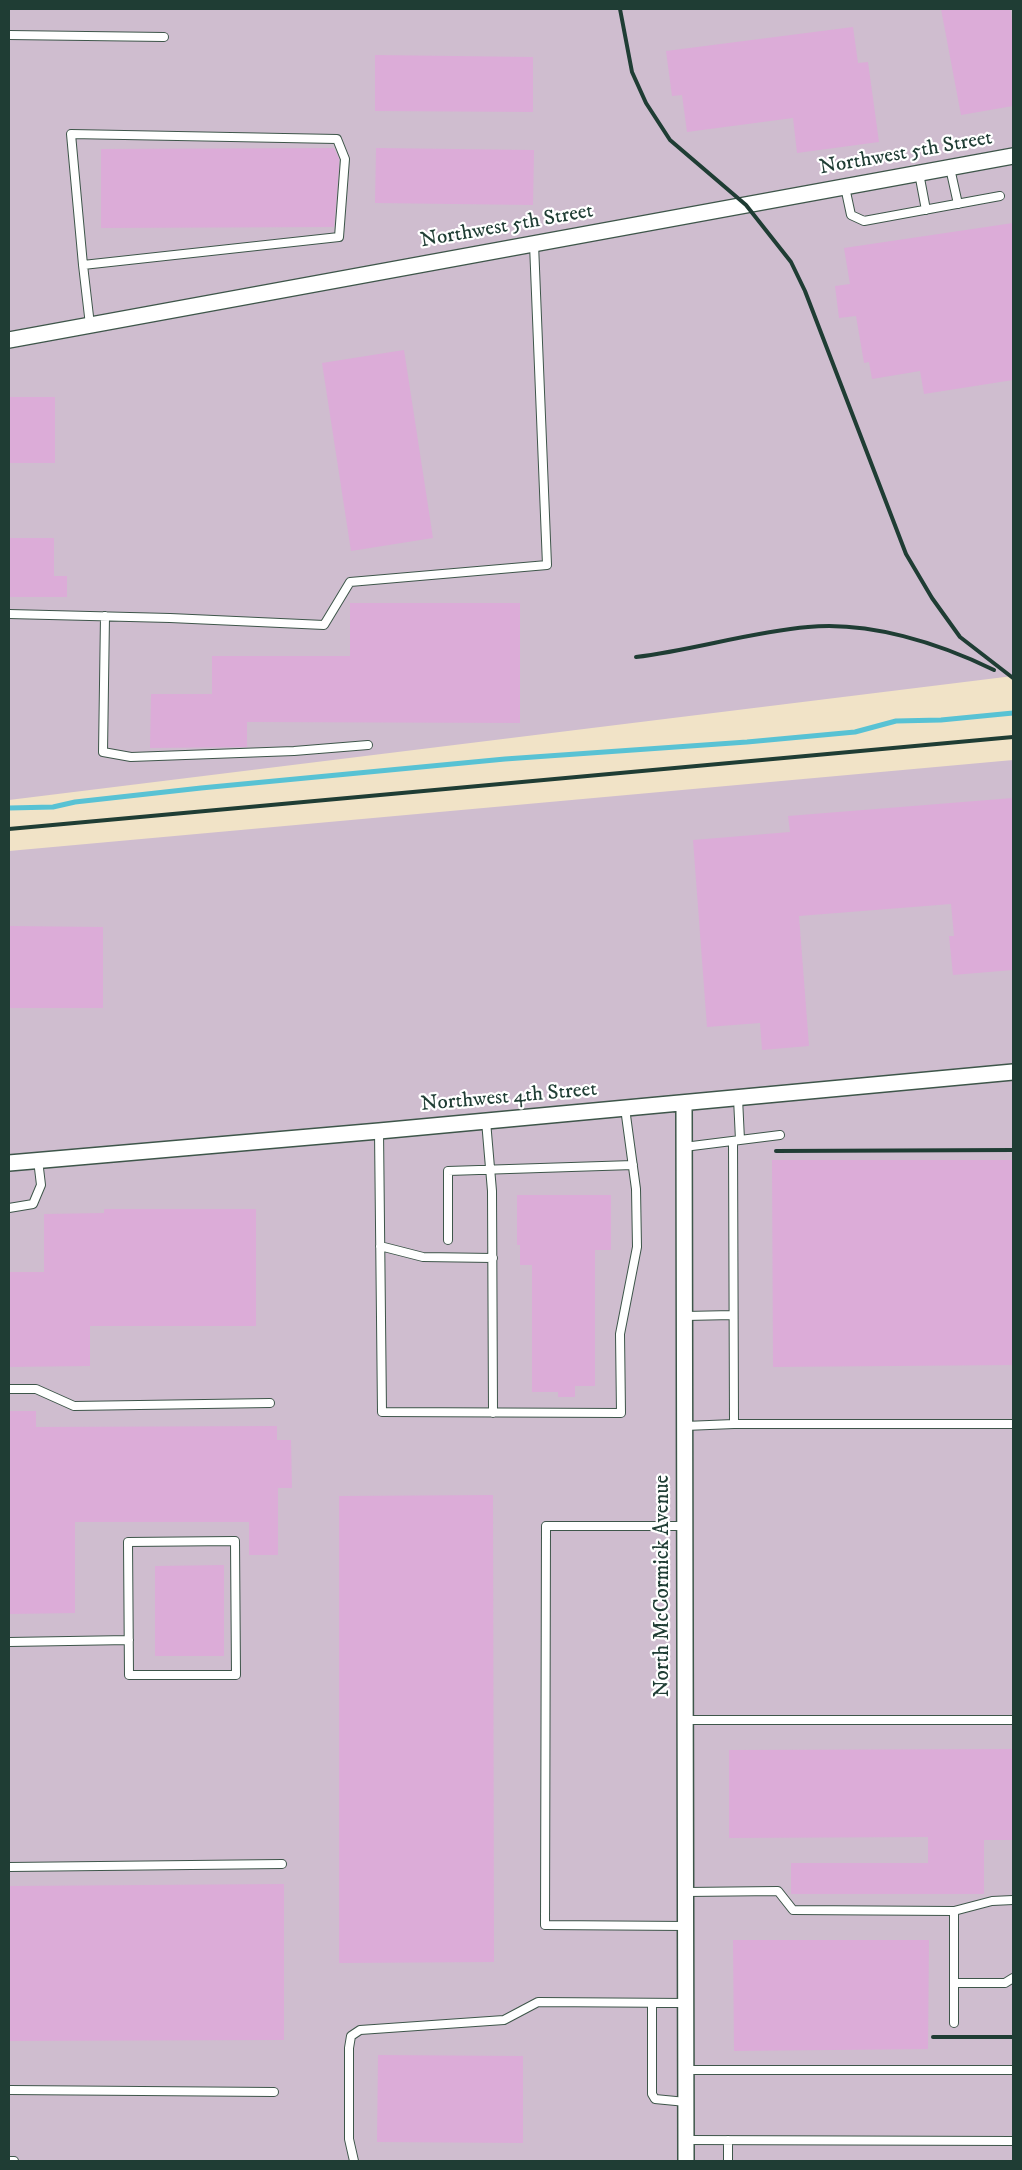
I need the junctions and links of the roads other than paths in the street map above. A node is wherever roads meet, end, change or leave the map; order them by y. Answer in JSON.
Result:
{"nodes":[{"id":1,"x":9,"y":35,"type":"edge"},
{"id":2,"x":164,"y":37,"type":"dead end"},
{"id":3,"x":1013,"y":156,"type":"edge"},
{"id":4,"x":950,"y":168,"type":"junction"},
{"id":5,"x":919,"y":174,"type":"junction"},
{"id":6,"x":845,"y":187,"type":"junction"},
{"id":7,"x":1000,"y":196,"type":"dead end"},
{"id":8,"x":958,"y":204,"type":"junction"},
{"id":9,"x":926,"y":210,"type":"junction"},
{"id":10,"x":534,"y":244,"type":"junction"},
{"id":11,"x":83,"y":265,"type":"junction"},
{"id":12,"x":90,"y":325,"type":"junction"},
{"id":13,"x":9,"y":340,"type":"edge"},
{"id":14,"x":9,"y":614,"type":"edge"},
{"id":15,"x":105,"y":616,"type":"junction"},
{"id":16,"x":368,"y":745,"type":"dead end"},
{"id":17,"x":1013,"y":1072,"type":"edge"},
{"id":18,"x":738,"y":1098,"type":"junction"},
{"id":19,"x":684,"y":1103,"type":"junction"},
{"id":20,"x":625,"y":1108,"type":"junction"},
{"id":21,"x":486,"y":1121,"type":"junction"},
{"id":22,"x":379,"y":1131,"type":"junction"},
{"id":23,"x":780,"y":1135,"type":"dead end"},
{"id":24,"x":736,"y":1141,"type":"junction"},
{"id":25,"x":684,"y":1147,"type":"junction"},
{"id":26,"x":38,"y":1160,"type":"junction"},
{"id":27,"x":9,"y":1163,"type":"edge"},
{"id":28,"x":633,"y":1165,"type":"junction"},
{"id":29,"x":490,"y":1168,"type":"junction"},
{"id":30,"x":9,"y":1208,"type":"edge"},
{"id":31,"x":448,"y":1240,"type":"dead end"},
{"id":32,"x":380,"y":1246,"type":"junction"},
{"id":33,"x":493,"y":1258,"type":"junction"},
{"id":34,"x":733,"y":1315,"type":"junction"},
{"id":35,"x":684,"y":1316,"type":"junction"},
{"id":36,"x":9,"y":1389,"type":"edge"},
{"id":37,"x":270,"y":1403,"type":"dead end"},
{"id":38,"x":494,"y":1413,"type":"junction"},
{"id":39,"x":734,"y":1424,"type":"junction"},
{"id":40,"x":1013,"y":1424,"type":"edge"},
{"id":41,"x":685,"y":1426,"type":"junction"},
{"id":42,"x":685,"y":1526,"type":"junction"},
{"id":43,"x":129,"y":1640,"type":"junction"},
{"id":44,"x":9,"y":1642,"type":"edge"},
{"id":45,"x":686,"y":1720,"type":"junction"},
{"id":46,"x":1013,"y":1720,"type":"edge"},
{"id":47,"x":282,"y":1864,"type":"dead end"},
{"id":48,"x":9,"y":1867,"type":"edge"},
{"id":49,"x":686,"y":1892,"type":"junction"},
{"id":50,"x":1013,"y":1900,"type":"edge"},
{"id":51,"x":954,"y":1911,"type":"junction"},
{"id":52,"x":686,"y":1926,"type":"junction"},
{"id":53,"x":1013,"y":1978,"type":"edge"},
{"id":54,"x":954,"y":1983,"type":"junction"},
{"id":55,"x":652,"y":2003,"type":"junction"},
{"id":56,"x":686,"y":2003,"type":"junction"},
{"id":57,"x":954,"y":2023,"type":"dead end"},
{"id":58,"x":686,"y":2070,"type":"junction"},
{"id":59,"x":1013,"y":2070,"type":"edge"},
{"id":60,"x":9,"y":2090,"type":"edge"},
{"id":61,"x":274,"y":2092,"type":"dead end"},
{"id":62,"x":686,"y":2102,"type":"junction"},
{"id":63,"x":686,"y":2140,"type":"junction"},
{"id":64,"x":728,"y":2140,"type":"junction"},
{"id":65,"x":1013,"y":2141,"type":"edge"},
{"id":66,"x":9,"y":2161,"type":"edge"},
{"id":67,"x":14,"y":2161,"type":"edge"},
{"id":68,"x":354,"y":2161,"type":"edge"},
{"id":69,"x":686,"y":2161,"type":"edge"},
{"id":70,"x":728,"y":2161,"type":"edge"}],
"edges":[{"from":1,"to":2,"type":"lane"},
{"from":3,"to":4,"type":"street","name":"Northwest 5th Street"},
{"from":4,"to":5,"type":"street","name":"Northwest 5th Street"},
{"from":4,"to":8,"type":"lane"},
{"from":5,"to":6,"type":"street","name":"Northwest 5th Street"},
{"from":5,"to":9,"type":"lane"},
{"from":6,"to":9,"type":"lane"},
{"from":6,"to":10,"type":"street","name":"Northwest 5th Street"},
{"from":7,"to":8,"type":"lane"},
{"from":8,"to":9,"type":"lane"},
{"from":10,"to":12,"type":"street","name":"Northwest 5th Street"},
{"from":10,"to":15,"type":"lane"},
{"from":11,"to":11,"type":"lane"},
{"from":11,"to":12,"type":"lane"},
{"from":12,"to":13,"type":"street","name":"Northwest 5th Street"},
{"from":14,"to":15,"type":"lane"},
{"from":15,"to":16,"type":"lane"},
{"from":17,"to":18,"type":"street","name":"Northwest 4th Street"},
{"from":18,"to":19,"type":"street","name":"Northwest 4th Street"},
{"from":18,"to":24,"type":"lane"},
{"from":19,"to":20,"type":"street","name":"Northwest 4th Street"},
{"from":19,"to":25,"type":"street","name":"North McCormick Avenue"},
{"from":20,"to":21,"type":"street","name":"Northwest 4th Street"},
{"from":20,"to":28,"type":"lane"},
{"from":21,"to":22,"type":"street","name":"Northwest 4th Street"},
{"from":21,"to":29,"type":"lane"},
{"from":22,"to":26,"type":"street","name":"Northwest 4th Street"},
{"from":22,"to":32,"type":"lane"},
{"from":23,"to":24,"type":"lane"},
{"from":24,"to":25,"type":"lane"},
{"from":24,"to":34,"type":"lane"},
{"from":25,"to":35,"type":"street","name":"North McCormick Avenue"},
{"from":26,"to":27,"type":"street","name":"Northwest 4th Street"},
{"from":26,"to":30,"type":"lane"},
{"from":28,"to":29,"type":"lane"},
{"from":28,"to":38,"type":"lane"},
{"from":29,"to":31,"type":"lane"},
{"from":29,"to":33,"type":"lane"},
{"from":32,"to":33,"type":"lane"},
{"from":32,"to":38,"type":"lane"},
{"from":33,"to":38,"type":"lane"},
{"from":34,"to":35,"type":"lane"},
{"from":34,"to":39,"type":"lane"},
{"from":35,"to":41,"type":"street","name":"North McCormick Avenue"},
{"from":36,"to":37,"type":"lane"},
{"from":39,"to":40,"type":"lane"},
{"from":39,"to":41,"type":"lane"},
{"from":41,"to":42,"type":"street","name":"North McCormick Avenue"},
{"from":42,"to":45,"type":"street","name":"North McCormick Avenue"},
{"from":42,"to":52,"type":"lane"},
{"from":43,"to":43,"type":"lane"},
{"from":43,"to":44,"type":"lane"},
{"from":45,"to":46,"type":"lane"},
{"from":45,"to":49,"type":"street","name":"North McCormick Avenue"},
{"from":47,"to":48,"type":"lane"},
{"from":49,"to":51,"type":"lane"},
{"from":49,"to":52,"type":"street","name":"North McCormick Avenue"},
{"from":50,"to":51,"type":"lane"},
{"from":51,"to":54,"type":"lane"},
{"from":52,"to":56,"type":"street","name":"North McCormick Avenue"},
{"from":53,"to":54,"type":"lane"},
{"from":54,"to":57,"type":"lane"},
{"from":55,"to":56,"type":"lane"},
{"from":55,"to":62,"type":"lane"},
{"from":55,"to":68,"type":"lane"},
{"from":56,"to":58,"type":"street","name":"North McCormick Avenue"},
{"from":58,"to":59,"type":"lane"},
{"from":58,"to":62,"type":"street","name":"North McCormick Avenue"},
{"from":60,"to":61,"type":"lane"},
{"from":62,"to":63,"type":"street","name":"North McCormick Avenue"},
{"from":63,"to":64,"type":"lane"},
{"from":63,"to":69,"type":"street","name":"North McCormick Avenue"},
{"from":64,"to":65,"type":"lane"},
{"from":64,"to":70,"type":"lane"},
{"from":66,"to":67,"type":"lane"}]}
